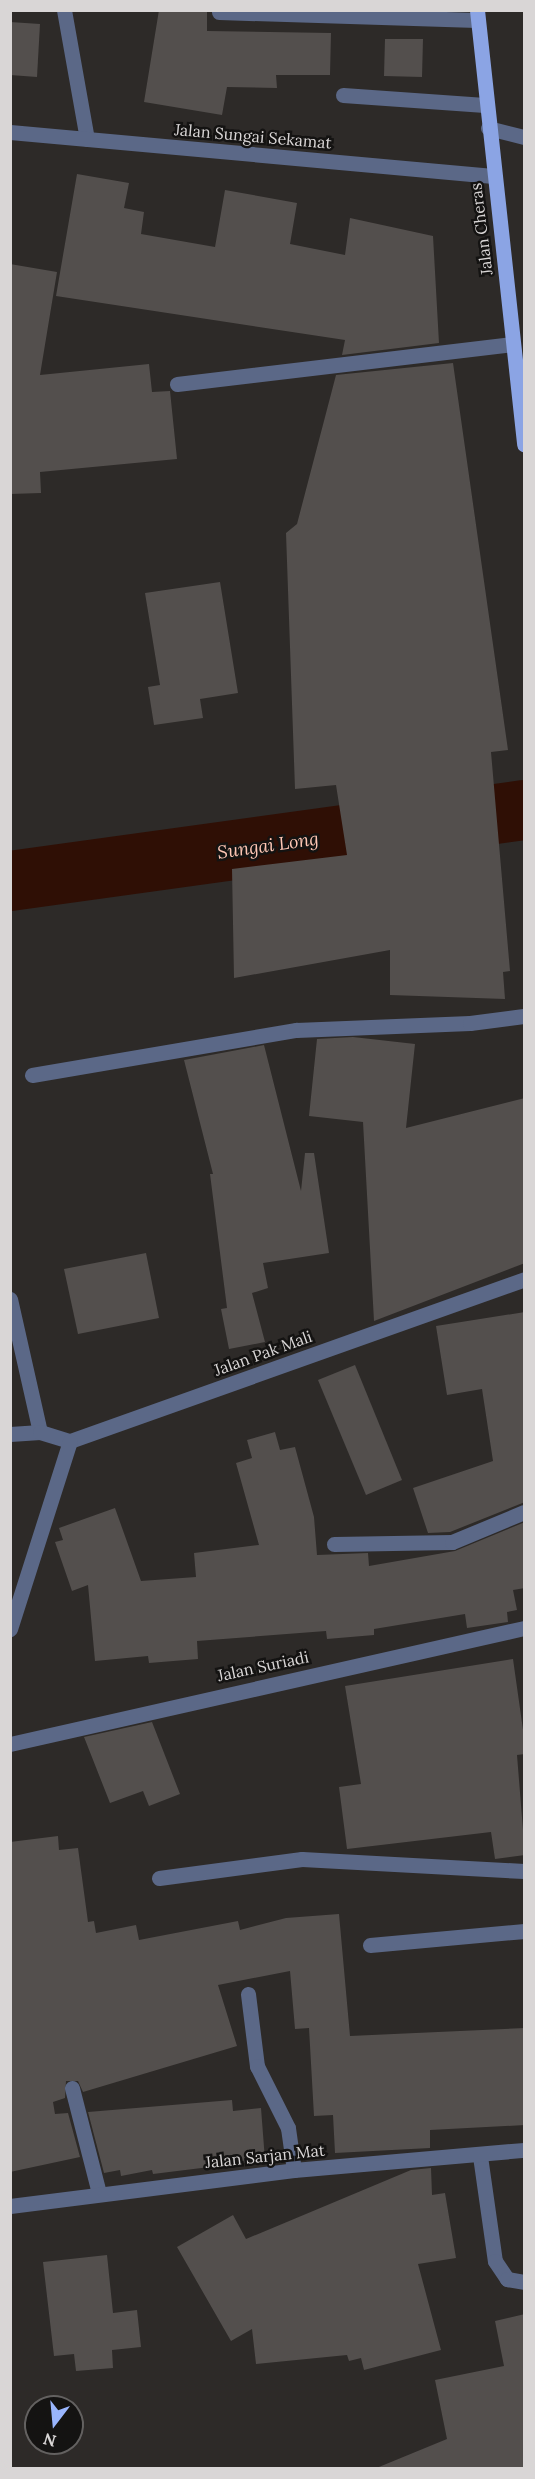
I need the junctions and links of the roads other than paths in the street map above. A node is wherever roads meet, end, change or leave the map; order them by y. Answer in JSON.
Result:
{"nodes":[{"id":1,"x":64,"y":10,"type":"edge"},
{"id":2,"x":219,"y":12,"type":"dead end"},
{"id":3,"x":477,"y":15,"type":"edge"},
{"id":4,"x":343,"y":95,"type":"dead end"},
{"id":5,"x":485,"y":105,"type":"junction"},
{"id":6,"x":488,"y":128,"type":"junction"},
{"id":7,"x":10,"y":132,"type":"edge"},
{"id":8,"x":525,"y":137,"type":"edge"},
{"id":9,"x":87,"y":139,"type":"junction"},
{"id":10,"x":493,"y":176,"type":"junction"},
{"id":11,"x":512,"y":344,"type":"junction"},
{"id":12,"x":177,"y":384,"type":"dead end"},
{"id":13,"x":522,"y":411,"type":"edge"},
{"id":14,"x":525,"y":444,"type":"edge"},
{"id":15,"x":525,"y":1016,"type":"edge"},
{"id":16,"x":32,"y":1076,"type":"dead end"},
{"id":17,"x":525,"y":1279,"type":"edge"},
{"id":18,"x":10,"y":1299,"type":"edge"},
{"id":19,"x":40,"y":1432,"type":"junction"},
{"id":20,"x":10,"y":1434,"type":"edge"},
{"id":21,"x":70,"y":1441,"type":"junction"},
{"id":22,"x":525,"y":1512,"type":"edge"},
{"id":23,"x":334,"y":1544,"type":"dead end"},
{"id":24,"x":525,"y":1628,"type":"edge"},
{"id":25,"x":10,"y":1629,"type":"edge"},
{"id":26,"x":10,"y":1744,"type":"edge"},
{"id":27,"x":525,"y":1871,"type":"edge"},
{"id":28,"x":159,"y":1878,"type":"dead end"},
{"id":29,"x":525,"y":1931,"type":"edge"},
{"id":30,"x":370,"y":1945,"type":"dead end"},
{"id":31,"x":248,"y":1994,"type":"dead end"},
{"id":32,"x":72,"y":2088,"type":"dead end"},
{"id":33,"x":525,"y":2150,"type":"edge"},
{"id":34,"x":480,"y":2156,"type":"junction"},
{"id":35,"x":294,"y":2170,"type":"junction"},
{"id":36,"x":99,"y":2193,"type":"junction"},
{"id":37,"x":10,"y":2206,"type":"edge"},
{"id":38,"x":525,"y":2282,"type":"edge"}],
"edges":[{"from":1,"to":9,"type":"street"},
{"from":2,"to":3,"type":"street"},
{"from":3,"to":5,"type":"main road","name":"Jalan Cheras"},
{"from":4,"to":5,"type":"street"},
{"from":5,"to":6,"type":"main road","name":"Jalan Cheras"},
{"from":6,"to":8,"type":"street"},
{"from":6,"to":10,"type":"main road","name":"Jalan Cheras"},
{"from":7,"to":9,"type":"street","name":"Jalan Sungai Sekamat"},
{"from":9,"to":10,"type":"street","name":"Jalan Sungai Sekamat"},
{"from":10,"to":11,"type":"main road","name":"Jalan Cheras"},
{"from":11,"to":12,"type":"street"},
{"from":11,"to":13,"type":"main road","name":"Jalan Cheras"},
{"from":13,"to":14,"type":"main road","name":"Jalan Cheras"},
{"from":15,"to":16,"type":"street"},
{"from":17,"to":21,"type":"street","name":"Jalan Pak Mali"},
{"from":18,"to":19,"type":"street"},
{"from":19,"to":20,"type":"street"},
{"from":19,"to":21,"type":"street"},
{"from":21,"to":25,"type":"street"},
{"from":22,"to":23,"type":"street"},
{"from":24,"to":26,"type":"street","name":"Jalan Suriadi"},
{"from":27,"to":28,"type":"street"},
{"from":29,"to":30,"type":"street"},
{"from":31,"to":35,"type":"street"},
{"from":32,"to":36,"type":"street"},
{"from":33,"to":34,"type":"street","name":"Jalan Sarjan Mat"},
{"from":34,"to":35,"type":"street","name":"Jalan Sarjan Mat"},
{"from":34,"to":38,"type":"street"},
{"from":35,"to":36,"type":"street","name":"Jalan Sarjan Mat"},
{"from":36,"to":37,"type":"street","name":"Jalan Sarjan Mat"}]}
